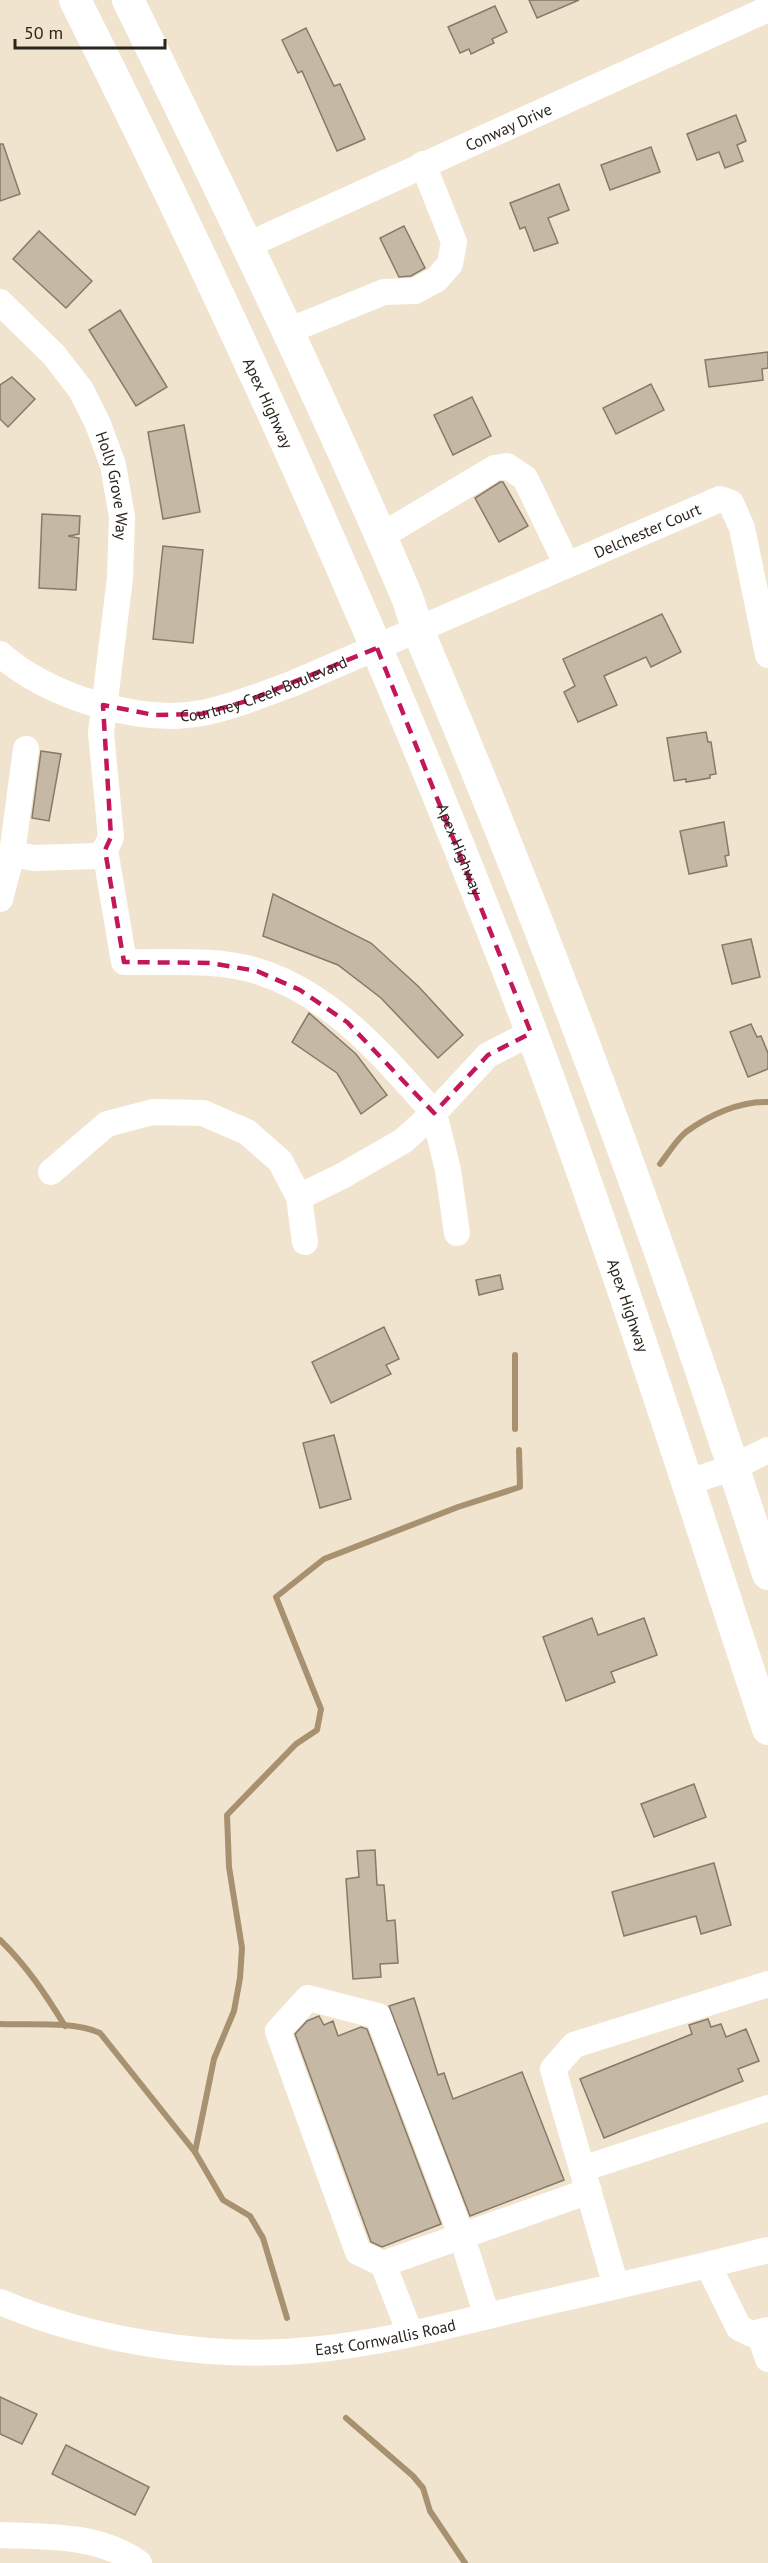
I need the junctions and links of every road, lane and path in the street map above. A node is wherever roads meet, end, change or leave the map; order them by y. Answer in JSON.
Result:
{"nodes":[{"id":1,"x":75,"y":0,"type":"edge"},
{"id":2,"x":128,"y":0,"type":"edge"},
{"id":3,"x":768,"y":9,"type":"edge"},
{"id":4,"x":423,"y":164,"type":"junction"},
{"id":5,"x":248,"y":245,"type":"junction"},
{"id":6,"x":0,"y":302,"type":"edge"},
{"id":7,"x":288,"y":332,"type":"junction"},
{"id":8,"x":381,"y":537,"type":"junction"},
{"id":9,"x":567,"y":565,"type":"junction"},
{"id":10,"x":418,"y":630,"type":"junction"},
{"id":11,"x":377,"y":648,"type":"junction"},
{"id":12,"x":0,"y":654,"type":"edge"},
{"id":13,"x":768,"y":655,"type":"edge"},
{"id":14,"x":103,"y":705,"type":"junction"},
{"id":15,"x":26,"y":749,"type":"dead end"},
{"id":16,"x":105,"y":850,"type":"junction"},
{"id":17,"x":12,"y":854,"type":"junction"},
{"id":18,"x":0,"y":899,"type":"edge"},
{"id":19,"x":531,"y":1033,"type":"junction"},
{"id":20,"x":434,"y":1113,"type":"junction"},
{"id":21,"x":51,"y":1172,"type":"dead end"},
{"id":22,"x":299,"y":1197,"type":"junction"},
{"id":23,"x":457,"y":1233,"type":"dead end"},
{"id":24,"x":305,"y":1242,"type":"dead end"},
{"id":25,"x":768,"y":1450,"type":"edge"},
{"id":26,"x":734,"y":1467,"type":"junction"},
{"id":27,"x":689,"y":1482,"type":"junction"},
{"id":28,"x":766,"y":1559,"type":"edge"},
{"id":29,"x":768,"y":1729,"type":"edge"},
{"id":30,"x":766,"y":1991,"type":"edge"},
{"id":31,"x":768,"y":2108,"type":"edge"},
{"id":32,"x":585,"y":2180,"type":"junction"},
{"id":33,"x":461,"y":2234,"type":"junction"},
{"id":34,"x":768,"y":2250,"type":"edge"},
{"id":35,"x":383,"y":2264,"type":"junction"},
{"id":36,"x":708,"y":2265,"type":"junction"},
{"id":37,"x":616,"y":2286,"type":"junction"},
{"id":38,"x":0,"y":2302,"type":"edge"},
{"id":39,"x":487,"y":2316,"type":"junction"},
{"id":40,"x":764,"y":2331,"type":"edge"},
{"id":41,"x":410,"y":2333,"type":"junction"},
{"id":42,"x":768,"y":2359,"type":"edge"},
{"id":43,"x":0,"y":2535,"type":"edge"},
{"id":44,"x":139,"y":2563,"type":"edge"}],
"edges":[{"from":1,"to":11,"type":"main road","name":"Apex Highway"},
{"from":2,"to":5,"type":"main road"},
{"from":3,"to":4,"type":"street","name":"Conway Drive"},
{"from":4,"to":5,"type":"street","name":"Conway Drive"},
{"from":4,"to":7,"type":"street"},
{"from":5,"to":7,"type":"main road"},
{"from":6,"to":14,"type":"street","name":"Holly Grove Way"},
{"from":7,"to":8,"type":"main road"},
{"from":8,"to":9,"type":"street"},
{"from":8,"to":10,"type":"main road"},
{"from":9,"to":10,"type":"street","name":"Delchester Court"},
{"from":9,"to":13,"type":"street","name":"Delchester Court"},
{"from":10,"to":11,"type":"street","name":"Courtney Creek Boulevard"},
{"from":10,"to":26,"type":"main road"},
{"from":11,"to":14,"type":"street","name":"Courtney Creek Boulevard"},
{"from":11,"to":19,"type":"main road","name":"Apex Highway"},
{"from":12,"to":14,"type":"street","name":"Courtney Creek Boulevard"},
{"from":14,"to":16,"type":"street"},
{"from":15,"to":17,"type":"street"},
{"from":16,"to":17,"type":"street"},
{"from":16,"to":20,"type":"street"},
{"from":17,"to":18,"type":"street"},
{"from":19,"to":20,"type":"street"},
{"from":19,"to":27,"type":"main road","name":"Apex Highway"},
{"from":20,"to":22,"type":"street"},
{"from":20,"to":23,"type":"street"},
{"from":21,"to":22,"type":"street"},
{"from":22,"to":24,"type":"street"},
{"from":25,"to":26,"type":"street"},
{"from":26,"to":27,"type":"street"},
{"from":26,"to":28,"type":"main road"},
{"from":27,"to":29,"type":"main road","name":"Apex Highway"},
{"from":30,"to":32,"type":"street"},
{"from":31,"to":32,"type":"street"},
{"from":32,"to":33,"type":"street"},
{"from":32,"to":37,"type":"street"},
{"from":33,"to":35,"type":"street"},
{"from":33,"to":35,"type":"street"},
{"from":33,"to":39,"type":"street"},
{"from":34,"to":36,"type":"street","name":"East Cornwallis Road"},
{"from":35,"to":41,"type":"street"},
{"from":36,"to":37,"type":"street","name":"East Cornwallis Road"},
{"from":36,"to":40,"type":"street"},
{"from":37,"to":39,"type":"street","name":"East Cornwallis Road"},
{"from":38,"to":41,"type":"street","name":"East Cornwallis Road"},
{"from":39,"to":41,"type":"street","name":"East Cornwallis Road"},
{"from":40,"to":42,"type":"street"},
{"from":43,"to":44,"type":"street"}]}
